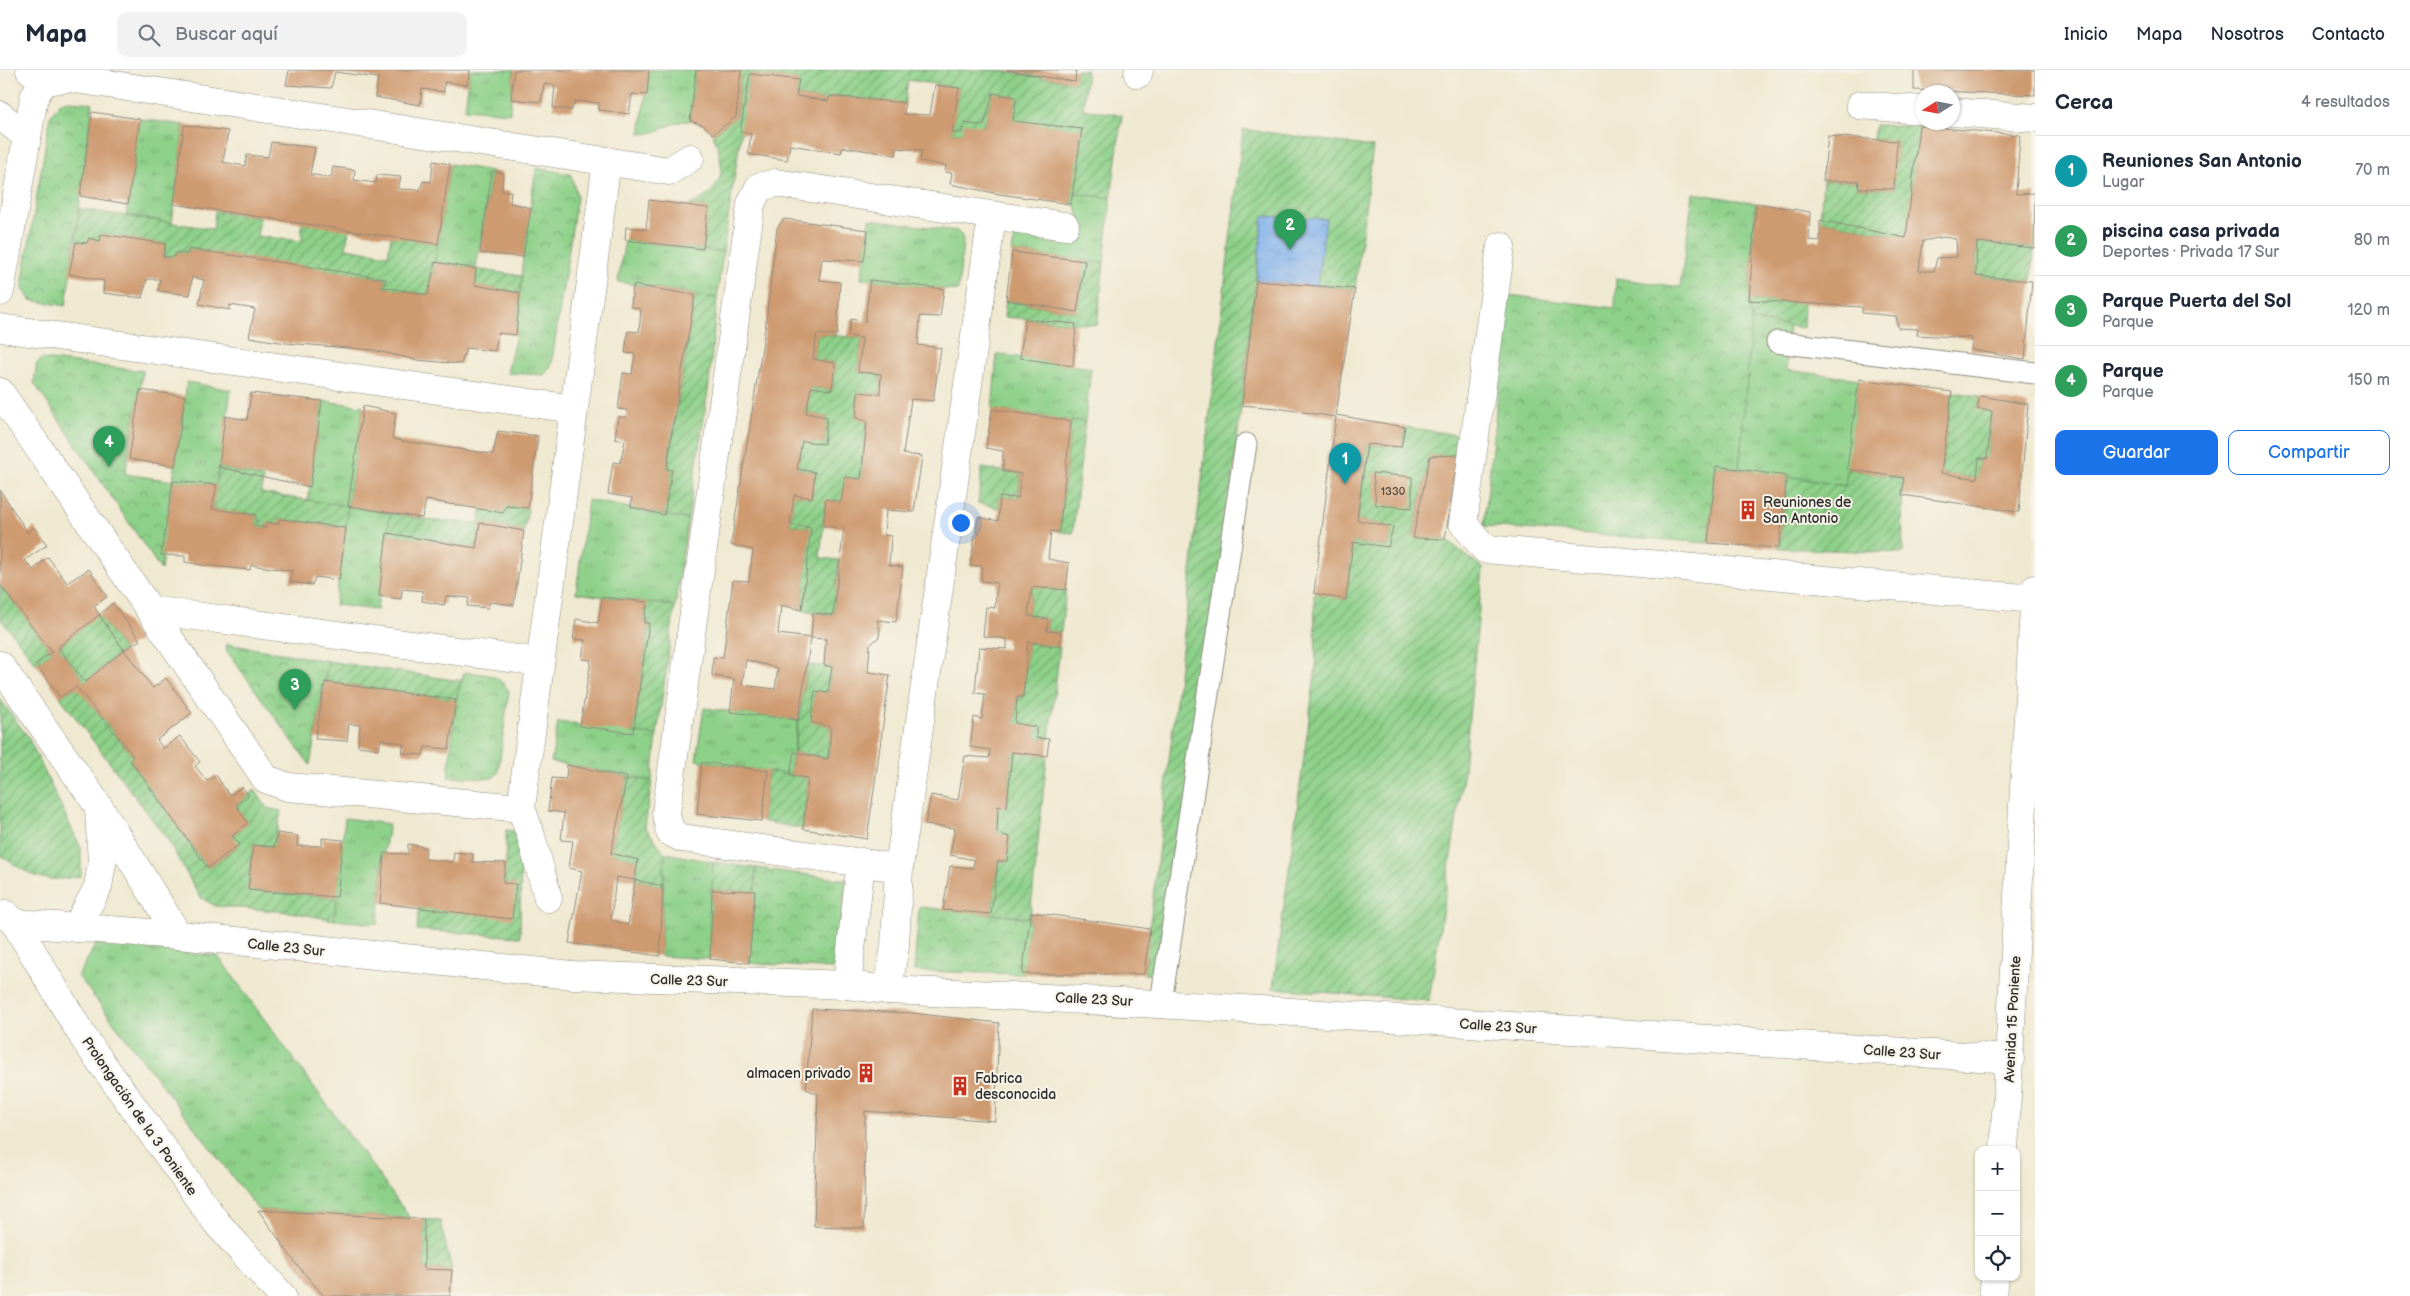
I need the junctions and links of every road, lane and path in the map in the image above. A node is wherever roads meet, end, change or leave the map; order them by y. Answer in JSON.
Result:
{"nodes":[{"id":1,"x":37,"y":76,"type":"edge"},
{"id":2,"x":1860,"y":105,"type":"dead end"},
{"id":3,"x":1915,"y":109,"type":"edge"},
{"id":4,"x":1960,"y":113,"type":"edge"},
{"id":5,"x":0,"y":115,"type":"edge"},
{"id":6,"x":2035,"y":118,"type":"edge"},
{"id":7,"x":27,"y":137,"type":"junction"},
{"id":8,"x":690,"y":158,"type":"dead end"},
{"id":9,"x":607,"y":162,"type":"junction"},
{"id":10,"x":992,"y":216,"type":"junction"},
{"id":11,"x":1065,"y":226,"type":"dead end"},
{"id":12,"x":1501,"y":246,"type":"dead end"},
{"id":13,"x":0,"y":292,"type":"edge"},
{"id":14,"x":0,"y":328,"type":"edge"},
{"id":15,"x":1778,"y":342,"type":"dead end"},
{"id":16,"x":2035,"y":374,"type":"edge"},
{"id":17,"x":0,"y":392,"type":"edge"},
{"id":18,"x":574,"y":409,"type":"junction"},
{"id":19,"x":1246,"y":444,"type":"dead end"},
{"id":20,"x":2035,"y":589,"type":"edge"},
{"id":21,"x":2034,"y":600,"type":"edge"},
{"id":22,"x":150,"y":610,"type":"junction"},
{"id":23,"x":540,"y":662,"type":"junction"},
{"id":24,"x":0,"y":665,"type":"edge"},
{"id":25,"x":99,"y":807,"type":"junction"},
{"id":26,"x":521,"y":808,"type":"junction"},
{"id":27,"x":860,"y":862,"type":"junction"},
{"id":28,"x":899,"y":868,"type":"junction"},
{"id":29,"x":548,"y":898,"type":"dead end"},
{"id":30,"x":7,"y":916,"type":"edge"},
{"id":31,"x":76,"y":928,"type":"junction"},
{"id":32,"x":178,"y":935,"type":"junction"},
{"id":33,"x":847,"y":985,"type":"junction"},
{"id":34,"x":888,"y":990,"type":"junction"},
{"id":35,"x":1161,"y":1002,"type":"junction"},
{"id":36,"x":2010,"y":1059,"type":"junction"},
{"id":37,"x":2004,"y":1146,"type":"edge"},
{"id":38,"x":1995,"y":1281,"type":"edge"},
{"id":39,"x":282,"y":1296,"type":"edge"},
{"id":40,"x":1993,"y":1296,"type":"edge"}],
"edges":[{"from":1,"to":7,"type":"street"},
{"from":1,"to":9,"type":"street"},
{"from":2,"to":3,"type":"street"},
{"from":4,"to":6,"type":"street"},
{"from":5,"to":7,"type":"street"},
{"from":7,"to":13,"type":"street"},
{"from":8,"to":9,"type":"street"},
{"from":9,"to":18,"type":"street"},
{"from":10,"to":11,"type":"street"},
{"from":10,"to":27,"type":"street"},
{"from":10,"to":28,"type":"street"},
{"from":12,"to":21,"type":"street"},
{"from":14,"to":18,"type":"street"},
{"from":15,"to":16,"type":"lane"},
{"from":17,"to":22,"type":"street"},
{"from":18,"to":23,"type":"street"},
{"from":19,"to":35,"type":"lane"},
{"from":20,"to":21,"type":"street","name":"Avenida 15 Poniente"},
{"from":21,"to":36,"type":"street","name":"Avenida 15 Poniente"},
{"from":22,"to":23,"type":"street"},
{"from":22,"to":26,"type":"street"},
{"from":23,"to":26,"type":"street"},
{"from":24,"to":25,"type":"street"},
{"from":25,"to":31,"type":"street"},
{"from":25,"to":32,"type":"street"},
{"from":26,"to":29,"type":"street"},
{"from":27,"to":28,"type":"street"},
{"from":27,"to":33,"type":"street"},
{"from":28,"to":34,"type":"street"},
{"from":30,"to":31,"type":"street","name":"Calle 23 Sur"},
{"from":30,"to":39,"type":"street","name":"Prolongación de la 3 Poniente"},
{"from":31,"to":32,"type":"street","name":"Calle 23 Sur"},
{"from":32,"to":33,"type":"street","name":"Calle 23 Sur"},
{"from":33,"to":34,"type":"street","name":"Calle 23 Sur"},
{"from":34,"to":35,"type":"street","name":"Calle 23 Sur"},
{"from":35,"to":36,"type":"street","name":"Calle 23 Sur"},
{"from":36,"to":37,"type":"street","name":"Avenida 15 Poniente"},
{"from":38,"to":40,"type":"street"}]}
